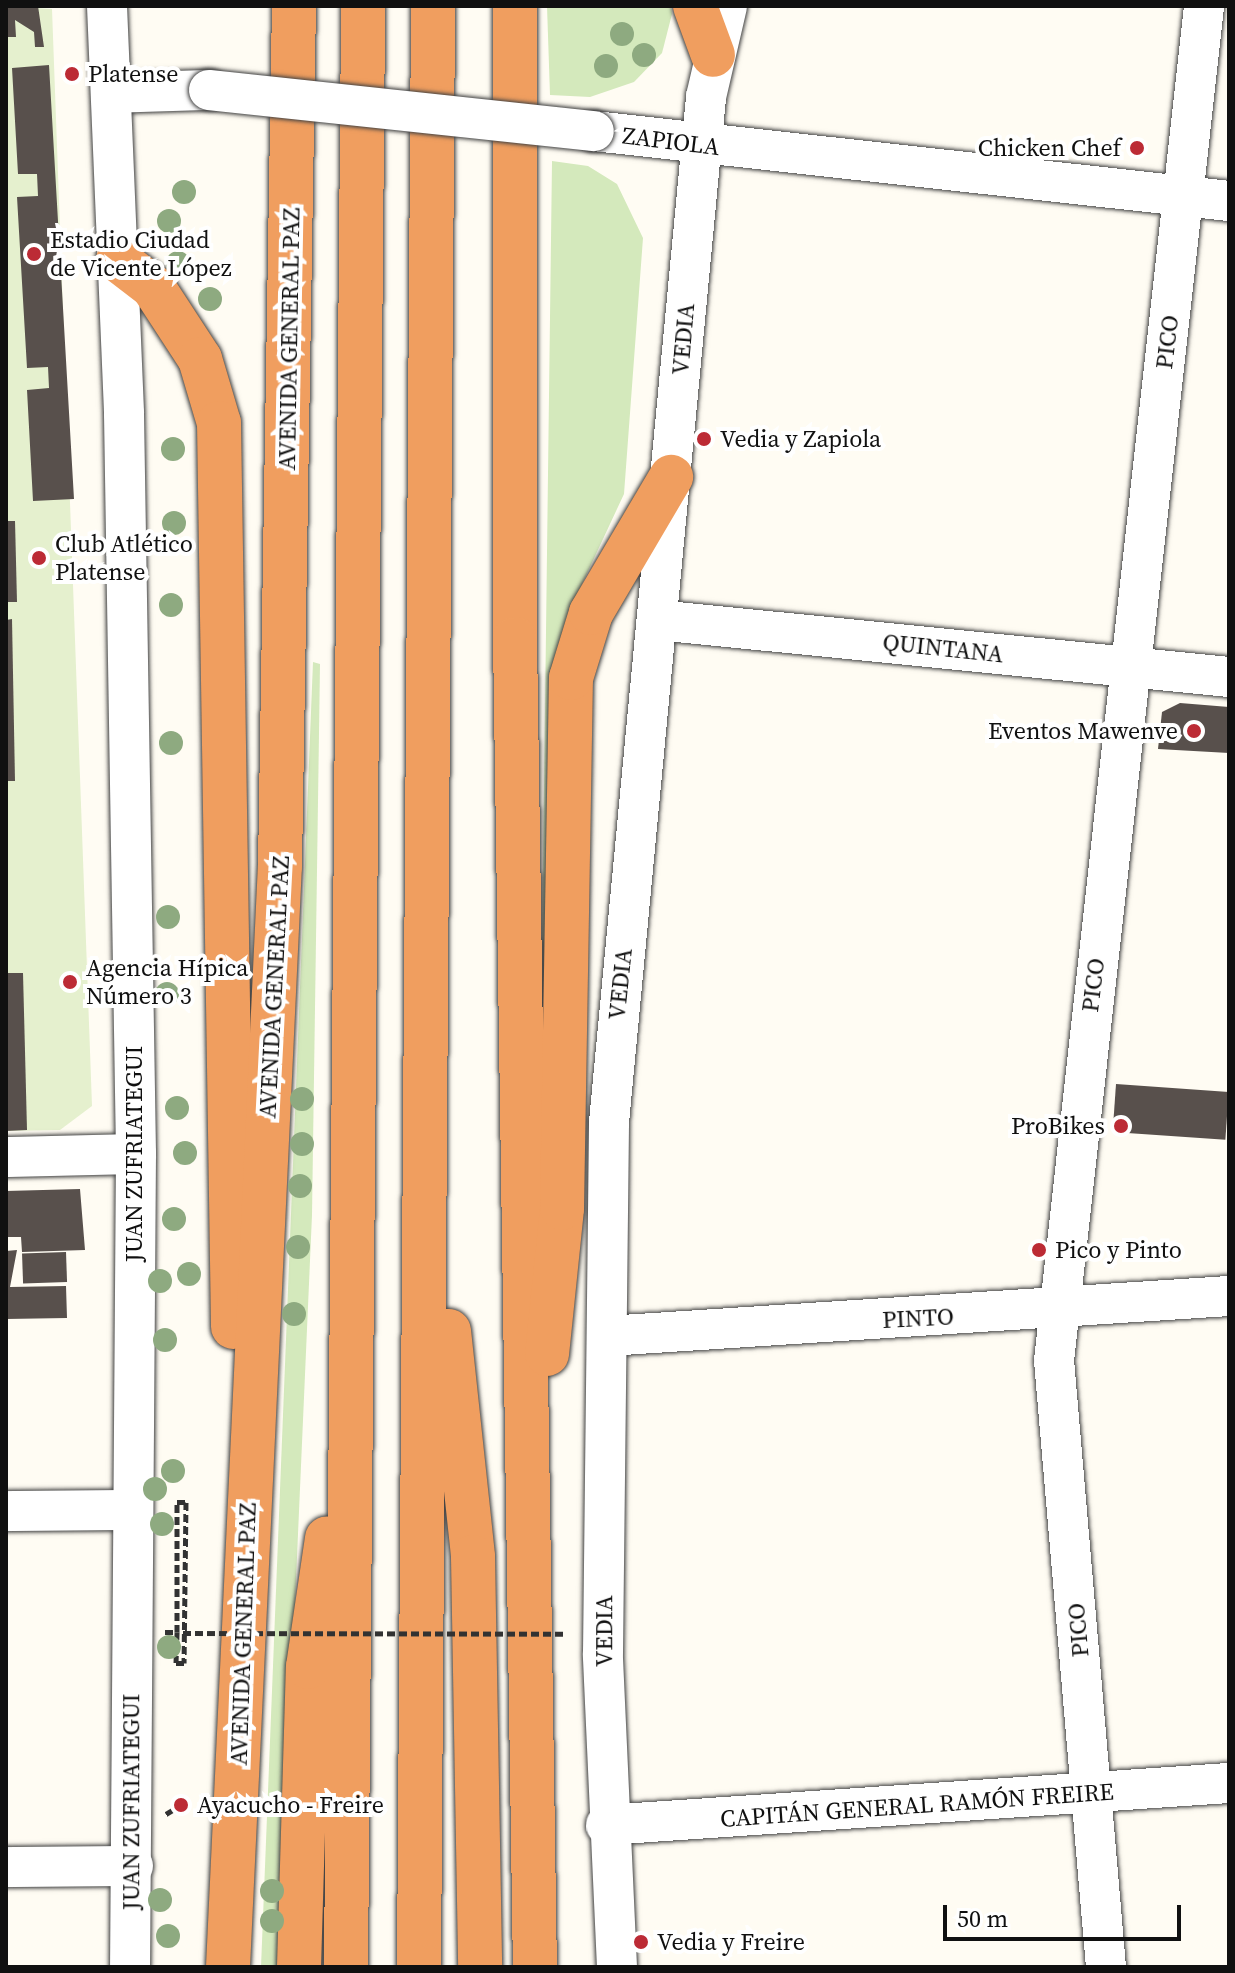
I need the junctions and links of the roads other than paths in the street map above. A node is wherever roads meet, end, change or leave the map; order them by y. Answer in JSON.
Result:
{"nodes":[{"id":1,"x":107,"y":6,"type":"edge"},
{"id":2,"x":294,"y":6,"type":"edge"},
{"id":3,"x":363,"y":6,"type":"edge"},
{"id":4,"x":433,"y":6,"type":"edge"},
{"id":5,"x":515,"y":6,"type":"edge"},
{"id":6,"x":695,"y":6,"type":"edge"},
{"id":7,"x":727,"y":6,"type":"edge"},
{"id":8,"x":1204,"y":6,"type":"edge"},
{"id":9,"x":713,"y":55,"type":"junction"},
{"id":10,"x":112,"y":93,"type":"junction"},
{"id":11,"x":701,"y":145,"type":"junction"},
{"id":12,"x":1184,"y":196,"type":"junction"},
{"id":13,"x":1229,"y":201,"type":"edge"},
{"id":14,"x":118,"y":260,"type":"junction"},
{"id":15,"x":671,"y":477,"type":"junction"},
{"id":16,"x":657,"y":620,"type":"junction"},
{"id":17,"x":1129,"y":667,"type":"junction"},
{"id":18,"x":1229,"y":677,"type":"edge"},
{"id":19,"x":427,"y":1128,"type":"junction"},
{"id":20,"x":136,"y":1154,"type":"junction"},
{"id":21,"x":6,"y":1157,"type":"edge"},
{"id":22,"x":1229,"y":1296,"type":"edge"},
{"id":23,"x":1058,"y":1310,"type":"junction"},
{"id":24,"x":607,"y":1336,"type":"junction"},
{"id":25,"x":351,"y":1373,"type":"junction"},
{"id":26,"x":130,"y":1510,"type":"junction"},
{"id":27,"x":6,"y":1511,"type":"edge"},
{"id":28,"x":246,"y":1537,"type":"junction"},
{"id":29,"x":527,"y":1552,"type":"junction"},
{"id":30,"x":1229,"y":1783,"type":"edge"},
{"id":31,"x":1092,"y":1794,"type":"junction"},
{"id":32,"x":606,"y":1825,"type":"junction"},
{"id":33,"x":133,"y":1866,"type":"junction"},
{"id":34,"x":6,"y":1867,"type":"edge"},
{"id":35,"x":130,"y":1967,"type":"edge"},
{"id":36,"x":228,"y":1967,"type":"edge"},
{"id":37,"x":299,"y":1967,"type":"edge"},
{"id":38,"x":346,"y":1967,"type":"edge"},
{"id":39,"x":419,"y":1967,"type":"edge"},
{"id":40,"x":480,"y":1967,"type":"edge"},
{"id":41,"x":535,"y":1967,"type":"edge"},
{"id":42,"x":617,"y":1967,"type":"edge"},
{"id":43,"x":1106,"y":1967,"type":"edge"}],
"edges":[{"from":1,"to":10,"type":"street","name":"JUAN ZUFRIATEGUI"},
{"from":2,"to":28,"type":"highway","name":"AVENIDA GENERAL PAZ"},
{"from":3,"to":25,"type":"highway"},
{"from":4,"to":19,"type":"highway"},
{"from":5,"to":29,"type":"highway"},
{"from":6,"to":9,"type":"highway"},
{"from":7,"to":9,"type":"street","name":"VEDIA"},
{"from":8,"to":12,"type":"street","name":"PICO"},
{"from":9,"to":11,"type":"street","name":"VEDIA"},
{"from":10,"to":11,"type":"street","name":"ZAPIOLA","bridge":true},
{"from":10,"to":14,"type":"street","name":"JUAN ZUFRIATEGUI"},
{"from":11,"to":12,"type":"street","name":"ZAPIOLA"},
{"from":11,"to":15,"type":"street","name":"VEDIA"},
{"from":12,"to":13,"type":"street","name":"ZAPIOLA"},
{"from":12,"to":17,"type":"street","name":"PICO"},
{"from":14,"to":20,"type":"street","name":"JUAN ZUFRIATEGUI"},
{"from":14,"to":28,"type":"highway"},
{"from":15,"to":16,"type":"street","name":"VEDIA"},
{"from":15,"to":29,"type":"highway"},
{"from":16,"to":17,"type":"street","name":"QUINTANA"},
{"from":16,"to":24,"type":"street","name":"VEDIA"},
{"from":17,"to":18,"type":"street","name":"QUINTANA"},
{"from":17,"to":23,"type":"street","name":"PICO"},
{"from":19,"to":39,"type":"highway"},
{"from":19,"to":40,"type":"highway"},
{"from":20,"to":21,"type":"street"},
{"from":20,"to":26,"type":"street","name":"JUAN ZUFRIATEGUI"},
{"from":22,"to":23,"type":"street","name":"PINTO"},
{"from":23,"to":24,"type":"street","name":"PINTO"},
{"from":23,"to":31,"type":"street","name":"PICO"},
{"from":24,"to":32,"type":"street","name":"VEDIA"},
{"from":25,"to":37,"type":"highway"},
{"from":25,"to":38,"type":"highway"},
{"from":26,"to":27,"type":"street"},
{"from":26,"to":33,"type":"street","name":"JUAN ZUFRIATEGUI"},
{"from":28,"to":36,"type":"highway","name":"AVENIDA GENERAL PAZ"},
{"from":29,"to":41,"type":"highway"},
{"from":30,"to":31,"type":"street","name":"CAPITÁN GENERAL RAMÓN FREIRE"},
{"from":31,"to":32,"type":"street","name":"CAPITÁN GENERAL RAMÓN FREIRE"},
{"from":31,"to":43,"type":"street","name":"PICO"},
{"from":32,"to":42,"type":"street","name":"VEDIA"},
{"from":33,"to":34,"type":"street"},
{"from":33,"to":35,"type":"street","name":"JUAN ZUFRIATEGUI"}]}
